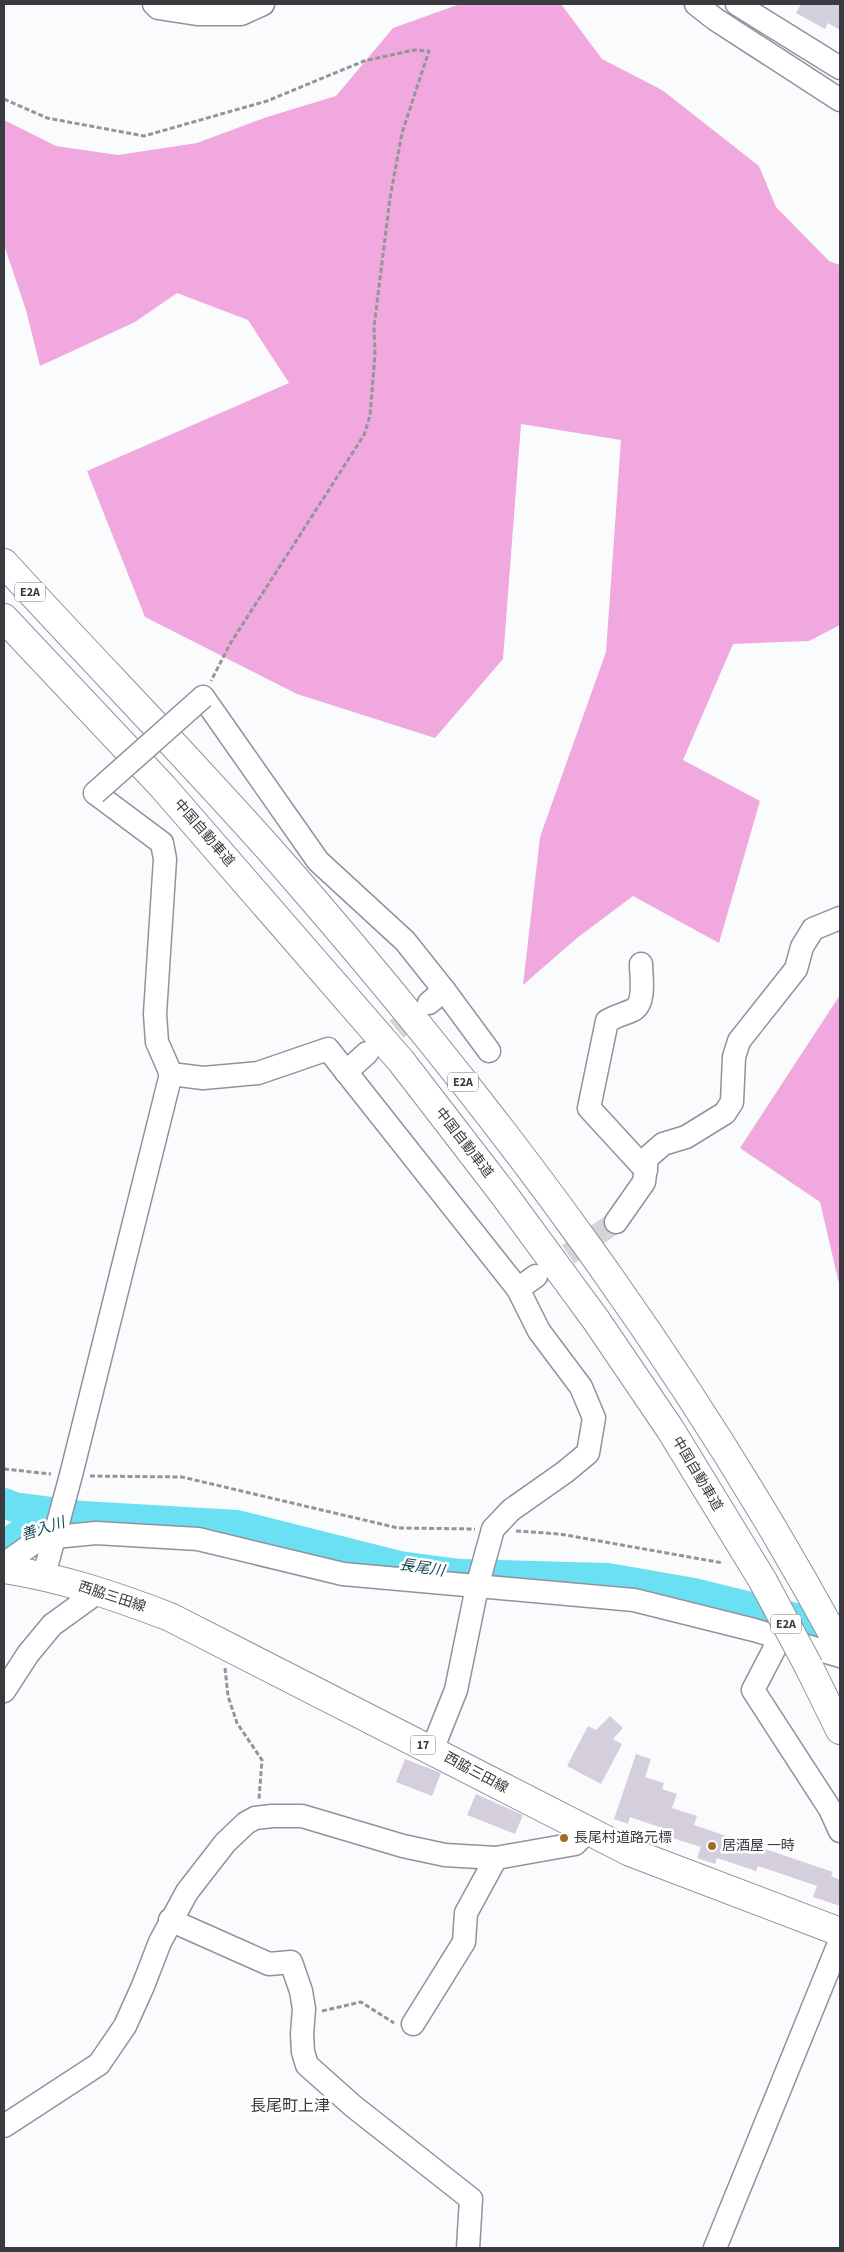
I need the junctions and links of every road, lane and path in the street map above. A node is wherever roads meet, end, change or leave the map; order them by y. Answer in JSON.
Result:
{"nodes":[{"id":1,"x":154,"y":4,"type":"edge"},
{"id":2,"x":263,"y":4,"type":"edge"},
{"id":3,"x":696,"y":4,"type":"edge"},
{"id":4,"x":736,"y":4,"type":"edge"},
{"id":5,"x":840,"y":68,"type":"edge"},
{"id":6,"x":4,"y":99,"type":"edge"},
{"id":7,"x":840,"y":100,"type":"edge"},
{"id":8,"x":4,"y":563,"type":"edge"},
{"id":9,"x":4,"y":618,"type":"edge"},
{"id":10,"x":203,"y":697,"type":"junction"},
{"id":11,"x":840,"y":918,"type":"edge"},
{"id":12,"x":642,"y":964,"type":"dead end"},
{"id":13,"x":490,"y":1051,"type":"dead end"},
{"id":14,"x":367,"y":1053,"type":"tunnel mouth"},
{"id":15,"x":346,"y":1072,"type":"junction"},
{"id":16,"x":171,"y":1074,"type":"junction"},
{"id":17,"x":646,"y":1170,"type":"junction"},
{"id":18,"x":616,"y":1222,"type":"tunnel mouth"},
{"id":19,"x":4,"y":1469,"type":"edge"},
{"id":20,"x":71,"y":1476,"type":"junction"},
{"id":21,"x":492,"y":1529,"type":"junction"},
{"id":22,"x":55,"y":1537,"type":"junction"},
{"id":23,"x":4,"y":1564,"type":"edge"},
{"id":24,"x":723,"y":1564,"type":"dead end"},
{"id":25,"x":4,"y":1569,"type":"edge"},
{"id":26,"x":44,"y":1575,"type":"junction"},
{"id":27,"x":477,"y":1587,"type":"junction"},
{"id":28,"x":99,"y":1591,"type":"junction"},
{"id":29,"x":780,"y":1638,"type":"junction"},
{"id":30,"x":225,"y":1645,"type":"junction"},
{"id":31,"x":840,"y":1646,"type":"edge"},
{"id":32,"x":840,"y":1656,"type":"edge"},
{"id":33,"x":4,"y":1692,"type":"edge"},
{"id":34,"x":840,"y":1730,"type":"edge"},
{"id":35,"x":432,"y":1750,"type":"junction"},
{"id":36,"x":259,"y":1817,"type":"junction"},
{"id":37,"x":840,"y":1831,"type":"edge"},
{"id":38,"x":587,"y":1832,"type":"junction"},
{"id":39,"x":496,"y":1858,"type":"junction"},
{"id":40,"x":170,"y":1920,"type":"junction"},
{"id":41,"x":840,"y":1932,"type":"edge"},
{"id":42,"x":840,"y":1941,"type":"edge"},
{"id":43,"x":304,"y":2010,"type":"junction"},
{"id":44,"x":413,"y":2024,"type":"joint"},
{"id":45,"x":4,"y":2126,"type":"edge"},
{"id":46,"x":468,"y":2248,"type":"edge"},
{"id":47,"x":715,"y":2248,"type":"edge"}],
"edges":[{"from":1,"to":2,"type":"street"},
{"from":3,"to":7,"type":"street"},
{"from":4,"to":5,"type":"street"},
{"from":6,"to":10,"type":"path"},
{"from":8,"to":31,"type":"main road","number":"E2A"},
{"from":9,"to":34,"type":"main road","name":"中国自動車道","number":"E2A","bridge":true},
{"from":10,"to":13,"type":"street"},
{"from":10,"to":16,"type":"street","bridge":true},
{"from":11,"to":17,"type":"street"},
{"from":12,"to":17,"type":"street"},
{"from":14,"to":15,"type":"street"},
{"from":15,"to":16,"type":"street"},
{"from":15,"to":21,"type":"street"},
{"from":16,"to":20,"type":"street"},
{"from":17,"to":18,"type":"street"},
{"from":19,"to":20,"type":"path"},
{"from":20,"to":21,"type":"path"},
{"from":20,"to":22,"type":"street"},
{"from":21,"to":24,"type":"path"},
{"from":21,"to":27,"type":"street"},
{"from":22,"to":23,"type":"street"},
{"from":22,"to":26,"type":"street"},
{"from":22,"to":27,"type":"street"},
{"from":25,"to":26,"type":"main road","name":"西脇三田線","number":"17"},
{"from":26,"to":28,"type":"main road","name":"西脇三田線","number":"17"},
{"from":27,"to":29,"type":"street"},
{"from":27,"to":35,"type":"street"},
{"from":28,"to":30,"type":"main road","name":"西脇三田線","number":"17"},
{"from":28,"to":33,"type":"street"},
{"from":29,"to":32,"type":"street"},
{"from":29,"to":37,"type":"street"},
{"from":30,"to":35,"type":"main road","name":"西脇三田線","number":"17"},
{"from":30,"to":36,"type":"path"},
{"from":35,"to":38,"type":"main road","name":"西脇三田線","number":"17"},
{"from":36,"to":39,"type":"street"},
{"from":36,"to":40,"type":"street"},
{"from":38,"to":39,"type":"street"},
{"from":38,"to":41,"type":"main road","name":"西脇三田線","number":"17"},
{"from":39,"to":44,"type":"street"},
{"from":40,"to":43,"type":"street"},
{"from":40,"to":45,"type":"street"},
{"from":42,"to":47,"type":"street"},
{"from":43,"to":44,"type":"path"},
{"from":43,"to":46,"type":"street"}]}
